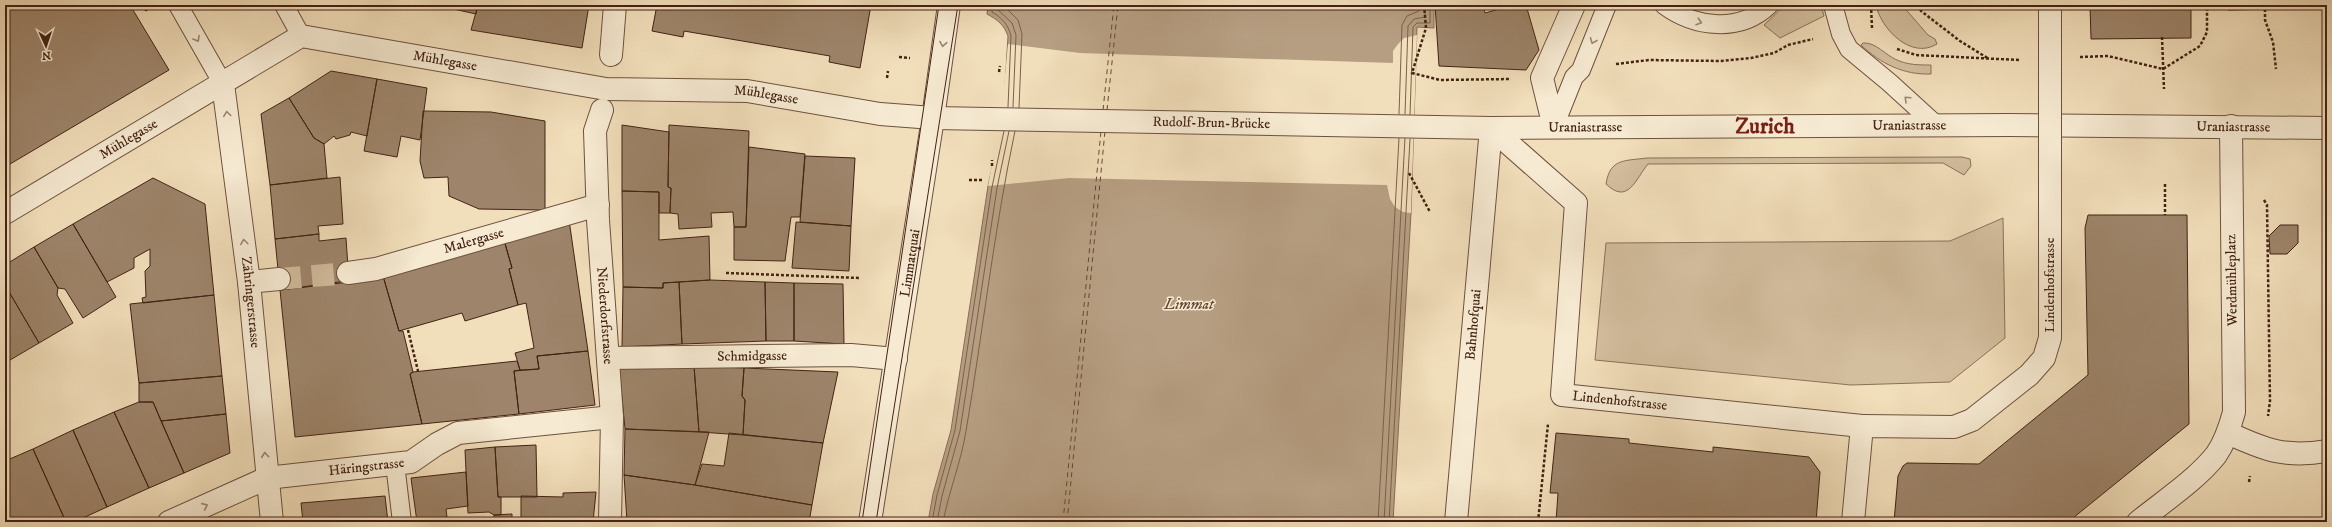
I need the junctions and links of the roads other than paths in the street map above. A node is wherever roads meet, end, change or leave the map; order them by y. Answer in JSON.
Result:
{"nodes":[{"id":1,"x":178,"y":5,"type":"edge"},
{"id":2,"x":284,"y":5,"type":"edge"},
{"id":3,"x":615,"y":5,"type":"edge"},
{"id":4,"x":949,"y":5,"type":"edge"},
{"id":5,"x":1574,"y":5,"type":"edge"},
{"id":6,"x":1607,"y":5,"type":"edge"},
{"id":7,"x":1664,"y":5,"type":"edge"},
{"id":8,"x":1833,"y":5,"type":"edge"},
{"id":9,"x":2050,"y":6,"type":"edge"},
{"id":10,"x":1766,"y":8,"type":"edge"},
{"id":11,"x":301,"y":36,"type":"junction"},
{"id":12,"x":612,"y":55,"type":"dead end"},
{"id":13,"x":223,"y":84,"type":"junction"},
{"id":14,"x":602,"y":110,"type":"dead end"},
{"id":15,"x":932,"y":118,"type":"junction"},
{"id":16,"x":1936,"y":126,"type":"junction"},
{"id":17,"x":2231,"y":126,"type":"junction"},
{"id":18,"x":1554,"y":127,"type":"junction"},
{"id":19,"x":1491,"y":128,"type":"junction"},
{"id":20,"x":2327,"y":128,"type":"edge"},
{"id":21,"x":598,"y":205,"type":"junction"},
{"id":22,"x":5,"y":213,"type":"edge"},
{"id":23,"x":348,"y":273,"type":"tunnel mouth"},
{"id":24,"x":279,"y":279,"type":"tunnel mouth"},
{"id":25,"x":249,"y":282,"type":"junction"},
{"id":26,"x":608,"y":358,"type":"junction"},
{"id":27,"x":896,"y":359,"type":"junction"},
{"id":28,"x":612,"y":417,"type":"junction"},
{"id":29,"x":1862,"y":426,"type":"junction"},
{"id":30,"x":2228,"y":433,"type":"junction"},
{"id":31,"x":2327,"y":451,"type":"edge"},
{"id":32,"x":395,"y":464,"type":"junction"},
{"id":33,"x":267,"y":478,"type":"junction"},
{"id":34,"x":169,"y":522,"type":"edge"},
{"id":35,"x":272,"y":522,"type":"edge"},
{"id":36,"x":402,"y":522,"type":"edge"},
{"id":37,"x":610,"y":522,"type":"edge"},
{"id":38,"x":870,"y":522,"type":"edge"},
{"id":39,"x":1456,"y":522,"type":"edge"},
{"id":40,"x":1853,"y":522,"type":"edge"},
{"id":41,"x":2138,"y":522,"type":"edge"}],
"edges":[{"from":1,"to":13,"type":"lane","one_way":true},
{"from":2,"to":11,"type":"lane"},
{"from":3,"to":12,"type":"street"},
{"from":4,"to":15,"type":"street","name":"Limmatquai","one_way":true},
{"from":5,"to":18,"type":"street"},
{"from":6,"to":18,"type":"lane","one_way":true},
{"from":7,"to":10,"type":"lane","one_way":true},
{"from":16,"to":8,"type":"lane","one_way":true},
{"from":9,"to":29,"type":"street","name":"Lindenhofstrasse","bridge":true},
{"from":11,"to":13,"type":"street","name":"Mühlegasse"},
{"from":11,"to":15,"type":"street","name":"Mühlegasse"},
{"from":13,"to":22,"type":"street","name":"Mühlegasse"},
{"from":25,"to":13,"type":"street","name":"Zähringerstrasse","one_way":true},
{"from":14,"to":21,"type":"street","name":"Niederdorfstrasse"},
{"from":15,"to":19,"type":"street","name":"Rudolf-Brun-Brücke"},
{"from":15,"to":27,"type":"street","name":"Limmatquai"},
{"from":16,"to":17,"type":"street","name":"Uraniastrasse"},
{"from":16,"to":18,"type":"street","name":"Uraniastrasse"},
{"from":17,"to":20,"type":"street","name":"Uraniastrasse"},
{"from":17,"to":30,"type":"street","name":"Werdmühleplatz"},
{"from":18,"to":19,"type":"street","name":"Uraniastrasse"},
{"from":19,"to":29,"type":"street","name":"Lindenhofstrasse"},
{"from":19,"to":39,"type":"street","name":"Bahnhofquai"},
{"from":21,"to":23,"type":"street","name":"Malergasse"},
{"from":21,"to":26,"type":"street","name":"Niederdorfstrasse"},
{"from":24,"to":25,"type":"street"},
{"from":33,"to":25,"type":"street","name":"Zähringerstrasse","one_way":true},
{"from":26,"to":27,"type":"street","name":"Schmidgasse"},
{"from":26,"to":28,"type":"street","name":"Niederdorfstrasse"},
{"from":27,"to":38,"type":"street","name":"Limmatquai"},
{"from":28,"to":32,"type":"street","name":"Häringstrasse"},
{"from":28,"to":37,"type":"street","name":"Niederdorfstrasse"},
{"from":29,"to":40,"type":"street"},
{"from":30,"to":31,"type":"street"},
{"from":30,"to":41,"type":"street","name":"Werdmühleplatz"},
{"from":32,"to":33,"type":"street","name":"Häringstrasse"},
{"from":32,"to":36,"type":"lane"},
{"from":34,"to":33,"type":"street","name":"Häringstrasse","one_way":true},
{"from":33,"to":35,"type":"street","name":"Zähringerstrasse"}]}
